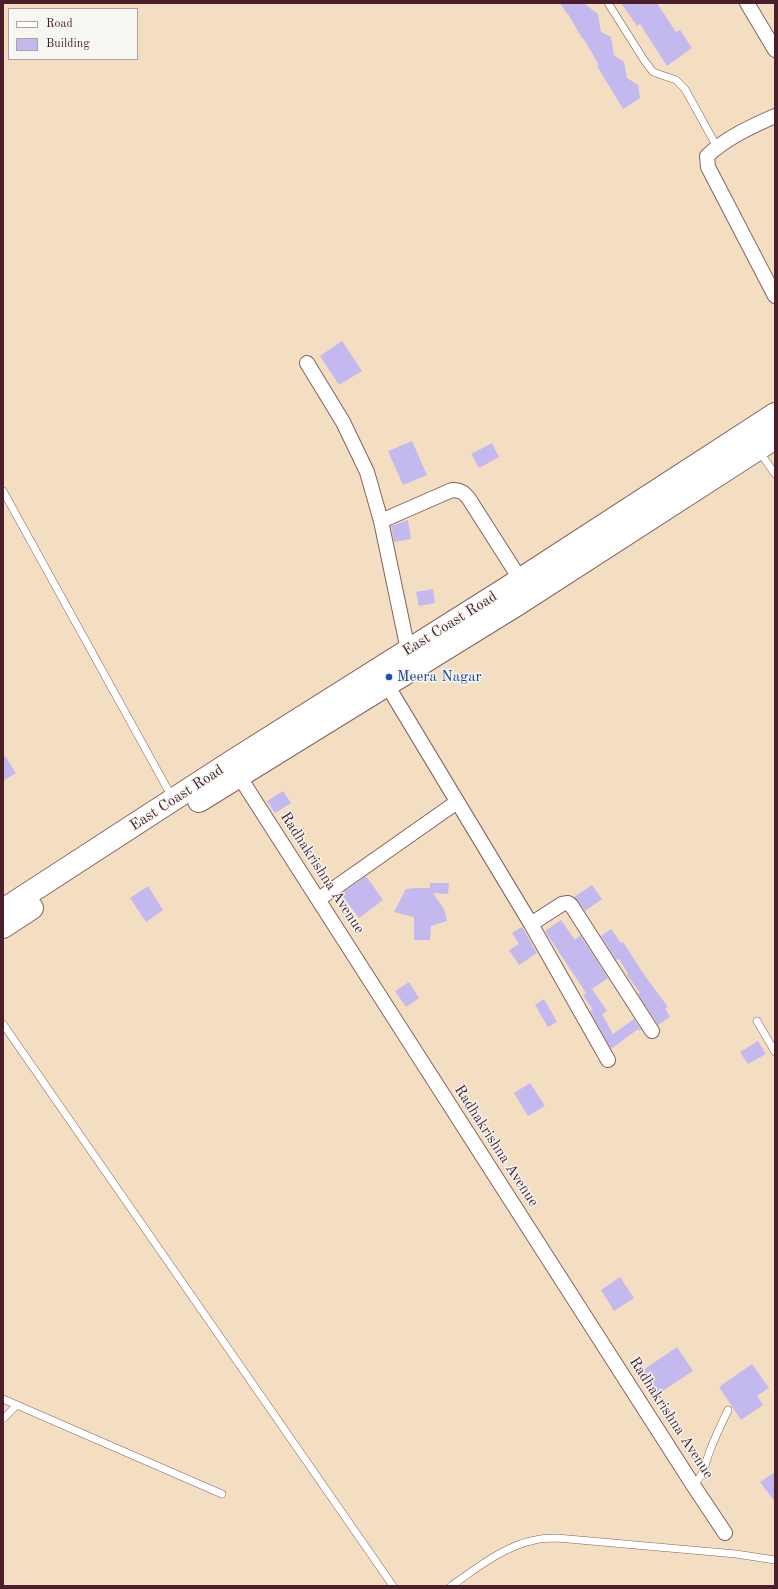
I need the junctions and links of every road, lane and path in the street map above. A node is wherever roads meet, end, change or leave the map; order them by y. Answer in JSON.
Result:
{"nodes":[{"id":1,"x":608,"y":3,"type":"edge"},
{"id":2,"x":747,"y":3,"type":"edge"},
{"id":3,"x":775,"y":50,"type":"edge"},
{"id":4,"x":775,"y":116,"type":"edge"},
{"id":5,"x":717,"y":147,"type":"junction"},
{"id":6,"x":775,"y":296,"type":"edge"},
{"id":7,"x":307,"y":363,"type":"dead end"},
{"id":8,"x":775,"y":414,"type":"edge"},
{"id":9,"x":767,"y":445,"type":"edge"},
{"id":10,"x":775,"y":474,"type":"edge"},
{"id":11,"x":3,"y":491,"type":"edge"},
{"id":12,"x":382,"y":521,"type":"junction"},
{"id":13,"x":520,"y":579,"type":"junction"},
{"id":14,"x":408,"y":650,"type":"junction"},
{"id":15,"x":387,"y":685,"type":"junction"},
{"id":16,"x":239,"y":776,"type":"junction"},
{"id":17,"x":174,"y":801,"type":"junction"},
{"id":18,"x":457,"y":802,"type":"junction"},
{"id":19,"x":319,"y":899,"type":"junction"},
{"id":20,"x":3,"y":910,"type":"edge"},
{"id":21,"x":531,"y":924,"type":"junction"},
{"id":22,"x":3,"y":927,"type":"edge"},
{"id":23,"x":757,"y":1021,"type":"dead end"},
{"id":24,"x":3,"y":1024,"type":"edge"},
{"id":25,"x":652,"y":1031,"type":"dead end"},
{"id":26,"x":775,"y":1052,"type":"edge"},
{"id":27,"x":608,"y":1060,"type":"dead end"},
{"id":28,"x":3,"y":1399,"type":"edge"},
{"id":29,"x":17,"y":1405,"type":"junction"},
{"id":30,"x":728,"y":1410,"type":"dead end"},
{"id":31,"x":3,"y":1420,"type":"edge"},
{"id":32,"x":693,"y":1485,"type":"junction"},
{"id":33,"x":222,"y":1494,"type":"dead end"},
{"id":34,"x":725,"y":1533,"type":"dead end"},
{"id":35,"x":775,"y":1560,"type":"edge"},
{"id":36,"x":393,"y":1586,"type":"edge"},
{"id":37,"x":451,"y":1586,"type":"edge"}],
"edges":[{"from":1,"to":5,"type":"lane"},
{"from":2,"to":3,"type":"street"},
{"from":4,"to":5,"type":"street"},
{"from":5,"to":6,"type":"street"},
{"from":7,"to":12,"type":"street"},
{"from":8,"to":13,"type":"main road","name":"East Coast Road"},
{"from":9,"to":10,"type":"lane"},
{"from":9,"to":15,"type":"main road","name":"East Coast Road"},
{"from":11,"to":17,"type":"lane"},
{"from":12,"to":13,"type":"street"},
{"from":12,"to":14,"type":"street"},
{"from":13,"to":14,"type":"main road","name":"East Coast Road"},
{"from":14,"to":17,"type":"main road","name":"East Coast Road"},
{"from":15,"to":16,"type":"main road","name":"East Coast Road"},
{"from":15,"to":18,"type":"street"},
{"from":16,"to":19,"type":"street","name":"Radhakrishna Avenue"},
{"from":16,"to":22,"type":"main road","name":"East Coast Road"},
{"from":17,"to":20,"type":"main road","name":"East Coast Road"},
{"from":18,"to":19,"type":"street"},
{"from":18,"to":21,"type":"street"},
{"from":19,"to":32,"type":"street","name":"Radhakrishna Avenue"},
{"from":21,"to":25,"type":"street"},
{"from":21,"to":27,"type":"street"},
{"from":23,"to":26,"type":"lane"},
{"from":24,"to":36,"type":"lane"},
{"from":28,"to":29,"type":"lane"},
{"from":29,"to":31,"type":"lane"},
{"from":29,"to":33,"type":"lane"},
{"from":30,"to":32,"type":"lane"},
{"from":32,"to":34,"type":"street","name":"Radhakrishna Avenue"},
{"from":35,"to":37,"type":"lane"}]}
